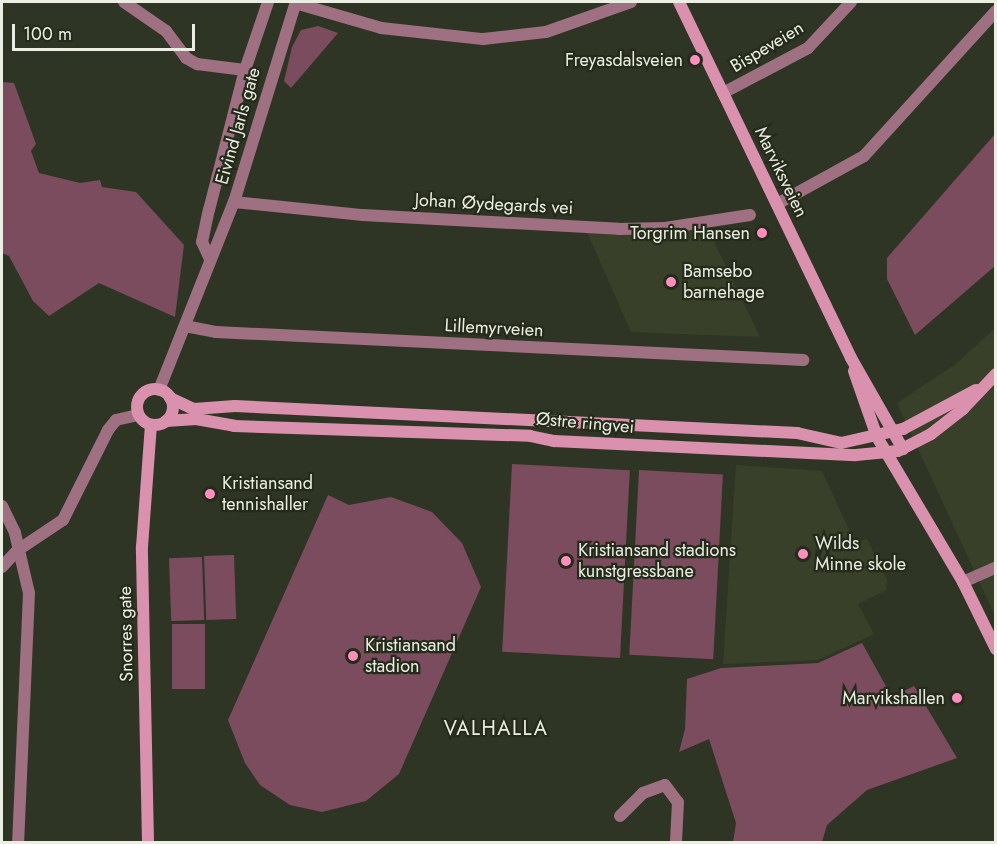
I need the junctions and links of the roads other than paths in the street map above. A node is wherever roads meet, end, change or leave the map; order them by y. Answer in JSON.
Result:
{"nodes":[{"id":1,"x":124,"y":2,"type":"edge"},
{"id":2,"x":267,"y":2,"type":"edge"},
{"id":3,"x":295,"y":2,"type":"edge"},
{"id":4,"x":631,"y":2,"type":"edge"},
{"id":5,"x":679,"y":2,"type":"edge"},
{"id":6,"x":851,"y":2,"type":"edge"},
{"id":7,"x":996,"y":11,"type":"edge"},
{"id":8,"x":245,"y":70,"type":"junction"},
{"id":9,"x":723,"y":93,"type":"junction"},
{"id":10,"x":234,"y":202,"type":"junction"},
{"id":11,"x":777,"y":204,"type":"junction"},
{"id":12,"x":750,"y":215,"type":"dead end"},
{"id":13,"x":210,"y":259,"type":"junction"},
{"id":14,"x":185,"y":326,"type":"junction"},
{"id":15,"x":851,"y":358,"type":"junction"},
{"id":16,"x":803,"y":360,"type":"dead end"},
{"id":17,"x":996,"y":374,"type":"edge"},
{"id":18,"x":980,"y":388,"type":"junction"},
{"id":19,"x":159,"y":390,"type":"junction"},
{"id":20,"x":170,"y":398,"type":"junction"},
{"id":21,"x":138,"y":415,"type":"junction"},
{"id":22,"x":166,"y":422,"type":"junction"},
{"id":23,"x":151,"y":425,"type":"junction"},
{"id":24,"x":893,"y":433,"type":"junction"},
{"id":25,"x":877,"y":437,"type":"junction"},
{"id":26,"x":903,"y":449,"type":"junction"},
{"id":27,"x":887,"y":453,"type":"junction"},
{"id":28,"x":2,"y":506,"type":"edge"},
{"id":29,"x":18,"y":550,"type":"junction"},
{"id":30,"x":2,"y":567,"type":"edge"},
{"id":31,"x":996,"y":567,"type":"edge"},
{"id":32,"x":963,"y":582,"type":"junction"},
{"id":33,"x":996,"y":650,"type":"edge"},
{"id":34,"x":620,"y":816,"type":"dead end"},
{"id":35,"x":18,"y":843,"type":"edge"},
{"id":36,"x":148,"y":843,"type":"edge"},
{"id":37,"x":676,"y":843,"type":"edge"}],
"edges":[{"from":1,"to":8,"type":"street"},
{"from":2,"to":8,"type":"street","name":"Eivind Jarls gate"},
{"from":3,"to":4,"type":"street"},
{"from":3,"to":10,"type":"street","name":"Eivind Jarls gate"},
{"from":5,"to":9,"type":"street","name":"Marviksveien"},
{"from":6,"to":9,"type":"street","name":"Bispeveien"},
{"from":7,"to":11,"type":"street"},
{"from":8,"to":13,"type":"street","name":"Eivind Jarls gate"},
{"from":9,"to":11,"type":"street","name":"Marviksveien"},
{"from":10,"to":12,"type":"street","name":"Johan Øydegards vei"},
{"from":10,"to":13,"type":"street","name":"Eivind Jarls gate"},
{"from":11,"to":15,"type":"street","name":"Marviksveien"},
{"from":13,"to":14,"type":"street","name":"Eivind Jarls gate"},
{"from":14,"to":16,"type":"street","name":"Lillemyrveien"},
{"from":14,"to":19,"type":"street","name":"Eivind Jarls gate"},
{"from":15,"to":24,"type":"street","name":"Marviksveien"},
{"from":15,"to":25,"type":"street","name":"Marviksveien"},
{"from":17,"to":18,"type":"street","name":"Østre ringvei"},
{"from":18,"to":24,"type":"street","name":"Østre ringvei"},
{"from":18,"to":26,"type":"street","name":"Østre ringvei"},
{"from":19,"to":20,"type":"street"},
{"from":19,"to":21,"type":"street"},
{"from":20,"to":22,"type":"street"},
{"from":20,"to":25,"type":"street","name":"Østre ringvei"},
{"from":21,"to":23,"type":"street"},
{"from":21,"to":29,"type":"street"},
{"from":22,"to":23,"type":"street"},
{"from":22,"to":27,"type":"street","name":"Østre ringvei"},
{"from":23,"to":36,"type":"street","name":"Snorres gate"},
{"from":24,"to":25,"type":"street","name":"Østre ringvei"},
{"from":24,"to":26,"type":"street","name":"Marviksveien"},
{"from":25,"to":27,"type":"street","name":"Marviksveien"},
{"from":26,"to":27,"type":"street","name":"Østre ringvei"},
{"from":27,"to":32,"type":"street","name":"Marviksveien"},
{"from":28,"to":29,"type":"street"},
{"from":29,"to":30,"type":"street"},
{"from":29,"to":35,"type":"street"},
{"from":31,"to":32,"type":"street"},
{"from":32,"to":33,"type":"street","name":"Marviksveien"},
{"from":34,"to":37,"type":"street"}]}
